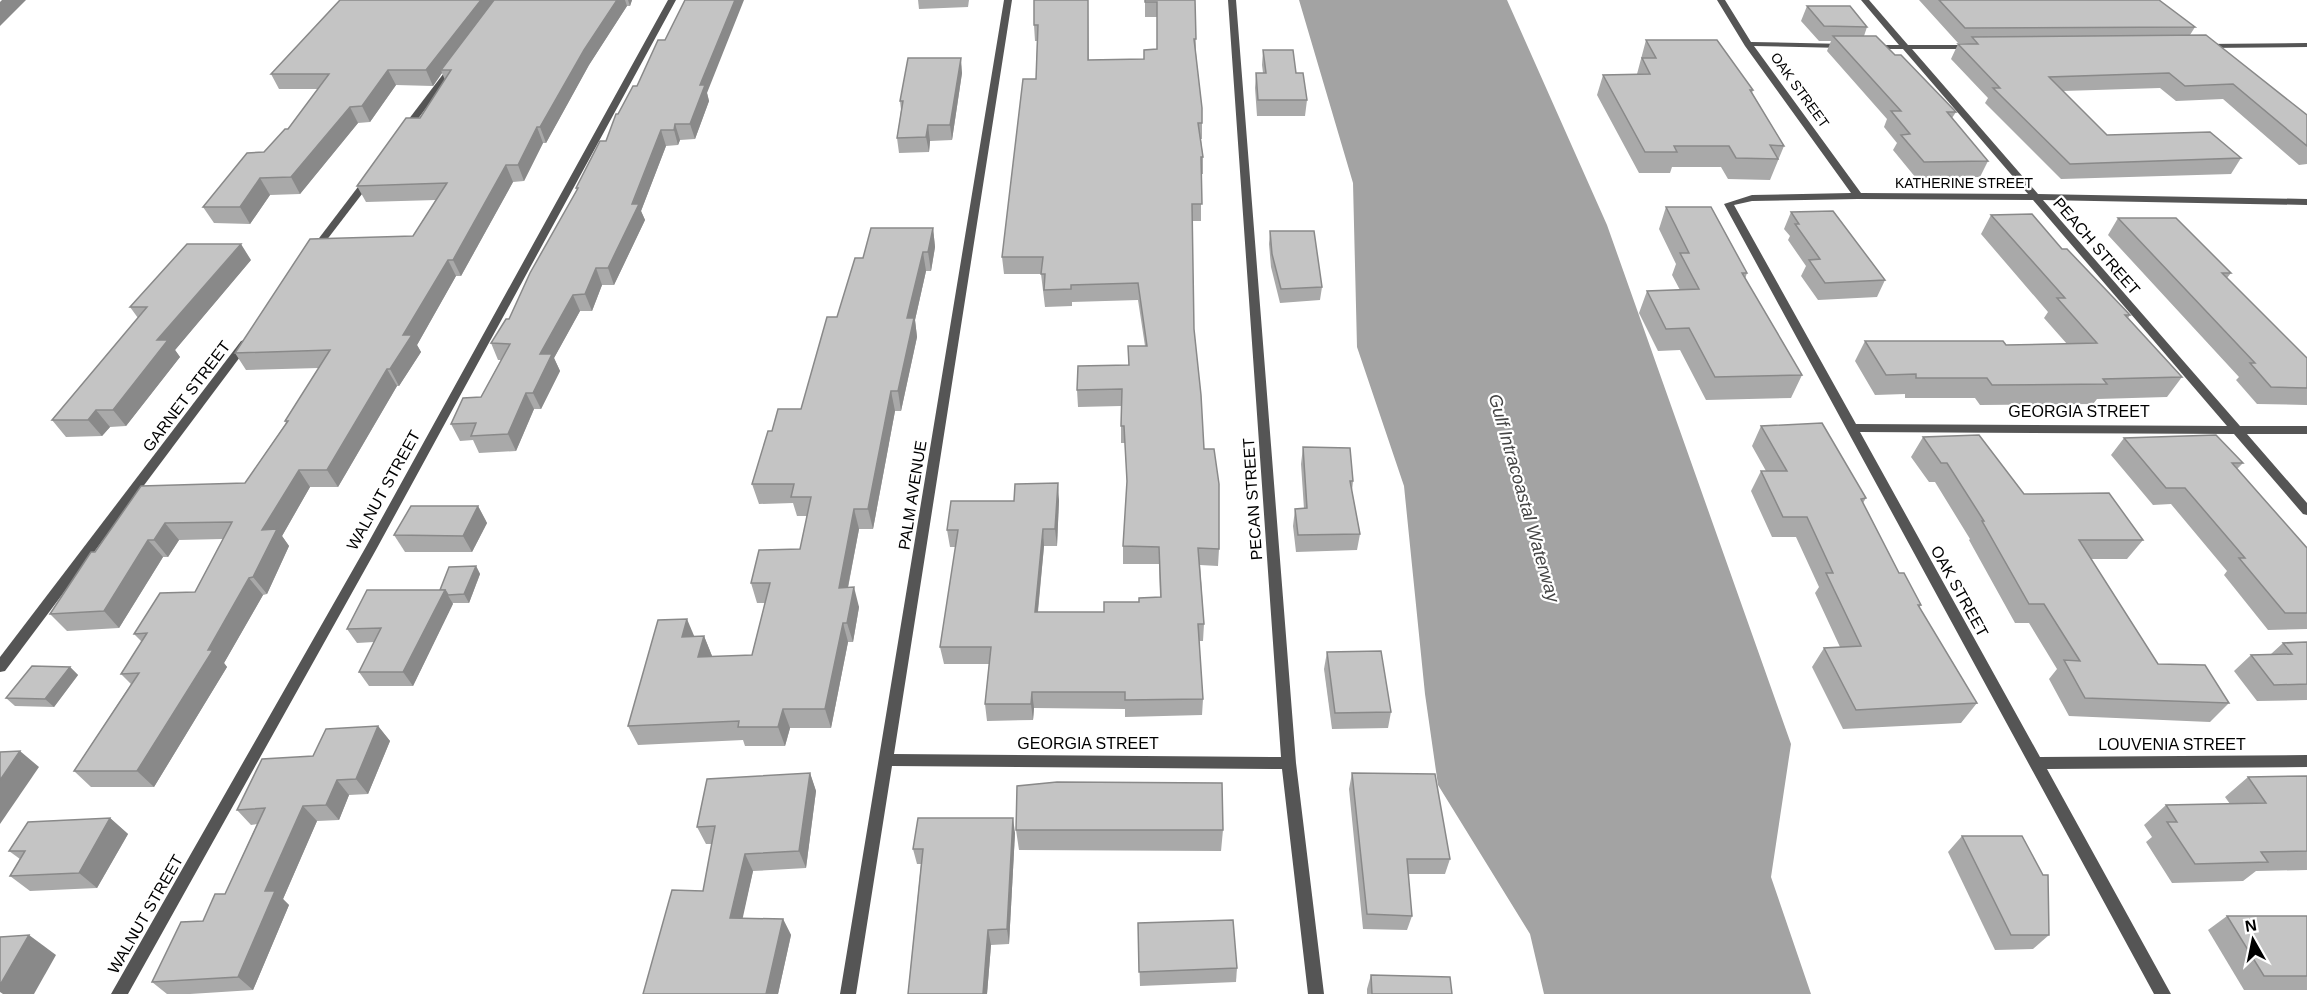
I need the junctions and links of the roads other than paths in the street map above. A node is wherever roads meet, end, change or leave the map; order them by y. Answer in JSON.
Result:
{"nodes":[{"id":1,"x":672,"y":0,"type":"edge"},
{"id":2,"x":1008,"y":0,"type":"edge"},
{"id":3,"x":1232,"y":0,"type":"edge"},
{"id":4,"x":1721,"y":0,"type":"edge"},
{"id":5,"x":1865,"y":0,"type":"edge"},
{"id":6,"x":1748,"y":44,"type":"junction"},
{"id":7,"x":2307,"y":45,"type":"edge"},
{"id":8,"x":1850,"y":46,"type":"edge"},
{"id":9,"x":2201,"y":46,"type":"edge"},
{"id":10,"x":1861,"y":47,"type":"edge"},
{"id":11,"x":1977,"y":47,"type":"edge"},
{"id":12,"x":1906,"y":48,"type":"junction"},
{"id":13,"x":462,"y":55,"type":"edge"},
{"id":14,"x":397,"y":141,"type":"edge"},
{"id":15,"x":376,"y":169,"type":"edge"},
{"id":16,"x":1858,"y":196,"type":"junction"},
{"id":17,"x":2035,"y":197,"type":"junction"},
{"id":18,"x":2307,"y":202,"type":"edge"},
{"id":19,"x":1729,"y":204,"type":"joint"},
{"id":20,"x":303,"y":265,"type":"edge"},
{"id":21,"x":253,"y":332,"type":"edge"},
{"id":22,"x":1851,"y":428,"type":"junction"},
{"id":23,"x":2237,"y":430,"type":"junction"},
{"id":24,"x":2307,"y":430,"type":"edge"},
{"id":25,"x":2307,"y":511,"type":"edge"},
{"id":26,"x":0,"y":667,"type":"edge"},
{"id":27,"x":886,"y":760,"type":"junction"},
{"id":28,"x":2307,"y":761,"type":"edge"},
{"id":29,"x":1288,"y":763,"type":"junction"},
{"id":30,"x":2037,"y":763,"type":"junction"},
{"id":31,"x":119,"y":994,"type":"edge"},
{"id":32,"x":848,"y":994,"type":"edge"},
{"id":33,"x":1316,"y":994,"type":"edge"},
{"id":34,"x":2163,"y":994,"type":"edge"}],
"edges":[{"from":1,"to":31,"type":"street","name":"WALNUT STREET"},
{"from":2,"to":27,"type":"street","name":"PALM AVENUE"},
{"from":3,"to":29,"type":"street","name":"PECAN STREET"},
{"from":4,"to":6,"type":"street","name":"OAK STREET"},
{"from":5,"to":12,"type":"street","name":"PEACH STREET"},
{"from":6,"to":8,"type":"street"},
{"from":6,"to":16,"type":"street","name":"OAK STREET"},
{"from":7,"to":9,"type":"street"},
{"from":10,"to":12,"type":"street"},
{"from":11,"to":12,"type":"street"},
{"from":12,"to":17,"type":"street","name":"PEACH STREET"},
{"from":13,"to":14,"type":"street"},
{"from":15,"to":20,"type":"street"},
{"from":16,"to":17,"type":"street","name":"KATHERINE STREET"},
{"from":16,"to":19,"type":"street","name":"KATHERINE STREET"},
{"from":17,"to":18,"type":"street","name":"KATHERINE STREET"},
{"from":17,"to":23,"type":"street","name":"PEACH STREET"},
{"from":19,"to":22,"type":"street","name":"OAK STREET"},
{"from":21,"to":26,"type":"street","name":"GARNET STREET"},
{"from":22,"to":23,"type":"street","name":"GEORGIA STREET"},
{"from":22,"to":30,"type":"street","name":"OAK STREET"},
{"from":23,"to":24,"type":"street","name":"GEORGIA STREET"},
{"from":23,"to":25,"type":"street","name":"PEACH STREET"},
{"from":27,"to":29,"type":"street","name":"GEORGIA STREET"},
{"from":27,"to":32,"type":"street","name":"PALM AVENUE"},
{"from":28,"to":30,"type":"street","name":"LOUVENIA STREET"},
{"from":29,"to":33,"type":"street","name":"PECAN STREET"},
{"from":30,"to":34,"type":"street","name":"OAK STREET"}]}
